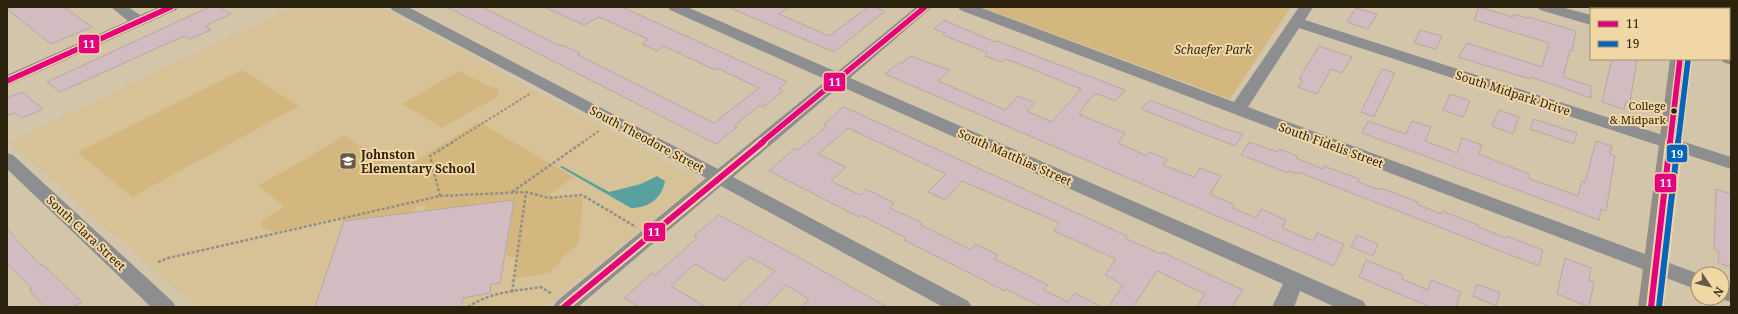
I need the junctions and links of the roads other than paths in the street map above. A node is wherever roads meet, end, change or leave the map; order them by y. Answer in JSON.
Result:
{"nodes":[{"id":1,"x":118,"y":7,"type":"edge"},
{"id":2,"x":171,"y":7,"type":"edge"},
{"id":3,"x":397,"y":7,"type":"edge"},
{"id":4,"x":674,"y":7,"type":"edge"},
{"id":5,"x":925,"y":7,"type":"edge"},
{"id":6,"x":965,"y":7,"type":"edge"},
{"id":7,"x":1306,"y":7,"type":"edge"},
{"id":8,"x":1545,"y":7,"type":"edge"},
{"id":9,"x":1590,"y":20,"type":"edge"},
{"id":10,"x":139,"y":21,"type":"junction"},
{"id":11,"x":1296,"y":22,"type":"junction"},
{"id":12,"x":1680,"y":60,"type":"edge"},
{"id":13,"x":838,"y":79,"type":"junction"},
{"id":14,"x":7,"y":81,"type":"edge"},
{"id":15,"x":1237,"y":110,"type":"junction"},
{"id":16,"x":1670,"y":143,"type":"junction"},
{"id":17,"x":7,"y":159,"type":"edge"},
{"id":18,"x":1731,"y":163,"type":"edge"},
{"id":19,"x":718,"y":178,"type":"junction"},
{"id":20,"x":1656,"y":266,"type":"junction"},
{"id":21,"x":1690,"y":279,"type":"edge"},
{"id":22,"x":1295,"y":280,"type":"junction"},
{"id":23,"x":562,"y":304,"type":"edge"},
{"id":24,"x":165,"y":307,"type":"edge"},
{"id":25,"x":960,"y":307,"type":"edge"},
{"id":26,"x":1282,"y":307,"type":"edge"},
{"id":27,"x":1356,"y":307,"type":"edge"},
{"id":28,"x":1651,"y":307,"type":"edge"}],
"edges":[{"from":1,"to":10,"type":"street"},
{"from":2,"to":10,"type":"street"},
{"from":3,"to":19,"type":"street","name":"South Theodore Street"},
{"from":4,"to":13,"type":"street","name":"South Matthias Street"},
{"from":5,"to":13,"type":"street"},
{"from":6,"to":15,"type":"street","name":"South Fidelis Street"},
{"from":7,"to":11,"type":"street"},
{"from":8,"to":9,"type":"street"},
{"from":10,"to":14,"type":"street"},
{"from":11,"to":15,"type":"street"},
{"from":11,"to":16,"type":"street","name":"South Midpark Drive"},
{"from":12,"to":16,"type":"main road"},
{"from":13,"to":19,"type":"street"},
{"from":13,"to":22,"type":"street","name":"South Matthias Street"},
{"from":15,"to":20,"type":"street","name":"South Fidelis Street"},
{"from":16,"to":18,"type":"street","name":"South Midpark Drive"},
{"from":16,"to":20,"type":"main road"},
{"from":17,"to":24,"type":"street","name":"South Clara Street"},
{"from":19,"to":23,"type":"street"},
{"from":19,"to":25,"type":"street","name":"South Theodore Street"},
{"from":20,"to":21,"type":"street","name":"South Fidelis Street"},
{"from":20,"to":28,"type":"main road"},
{"from":22,"to":26,"type":"street"},
{"from":22,"to":27,"type":"street","name":"South Matthias Street"}]}
